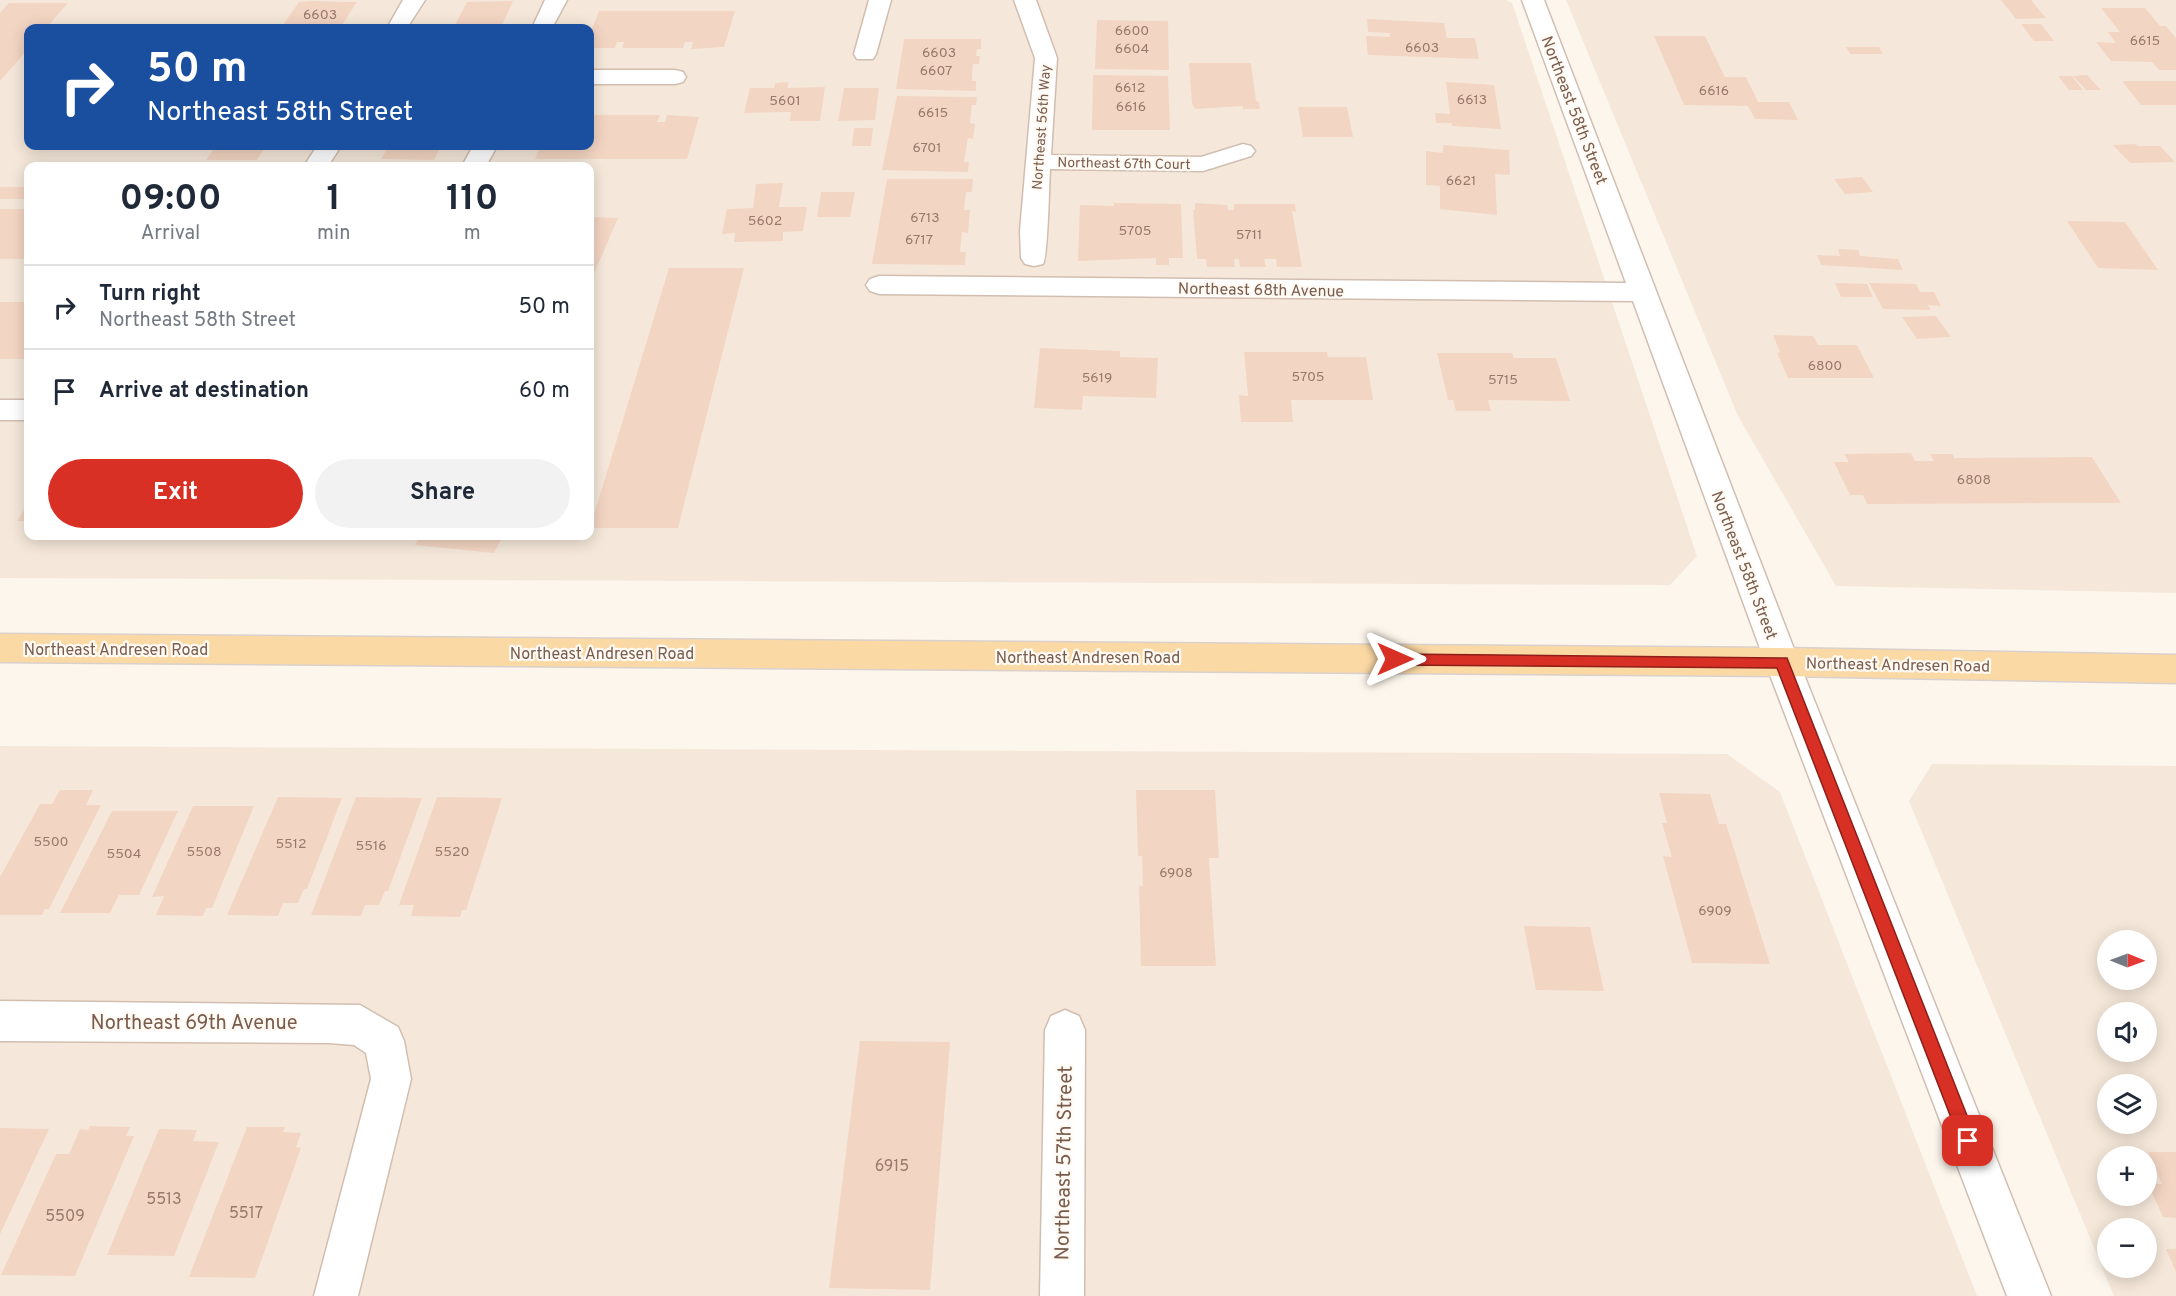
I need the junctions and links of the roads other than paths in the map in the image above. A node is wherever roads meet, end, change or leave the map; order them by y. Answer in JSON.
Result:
{"nodes":[{"id":1,"x":414,"y":0,"type":"edge"},
{"id":2,"x":556,"y":0,"type":"edge"},
{"id":3,"x":880,"y":0,"type":"edge"},
{"id":4,"x":1025,"y":0,"type":"edge"},
{"id":5,"x":1533,"y":0,"type":"edge"},
{"id":6,"x":399,"y":24,"type":"edge"},
{"id":7,"x":544,"y":24,"type":"edge"},
{"id":8,"x":865,"y":54,"type":"dead end"},
{"id":9,"x":594,"y":77,"type":"edge"},
{"id":10,"x":675,"y":77,"type":"dead end"},
{"id":11,"x":1243,"y":151,"type":"dead end"},
{"id":12,"x":1038,"y":162,"type":"junction"},
{"id":13,"x":1034,"y":258,"type":"dead end"},
{"id":14,"x":879,"y":285,"type":"dead end"},
{"id":15,"x":1644,"y":292,"type":"junction"},
{"id":16,"x":0,"y":410,"type":"edge"},
{"id":17,"x":24,"y":410,"type":"edge"},
{"id":18,"x":0,"y":648,"type":"edge"},
{"id":19,"x":1782,"y":662,"type":"junction"},
{"id":20,"x":2176,"y":669,"type":"edge"},
{"id":21,"x":0,"y":1021,"type":"edge"},
{"id":22,"x":1065,"y":1030,"type":"dead end"},
{"id":23,"x":336,"y":1296,"type":"edge"},
{"id":24,"x":1062,"y":1296,"type":"edge"},
{"id":25,"x":2029,"y":1296,"type":"edge"}],
"edges":[{"from":1,"to":6,"type":"street"},
{"from":2,"to":7,"type":"street"},
{"from":3,"to":8,"type":"street"},
{"from":4,"to":12,"type":"street","name":"Northeast 56th Way"},
{"from":5,"to":15,"type":"street","name":"Northeast 58th Street"},
{"from":9,"to":10,"type":"street"},
{"from":11,"to":12,"type":"street","name":"Northeast 67th Court"},
{"from":12,"to":13,"type":"street","name":"Northeast 56th Way"},
{"from":14,"to":15,"type":"street","name":"Northeast 68th Avenue"},
{"from":15,"to":19,"type":"street","name":"Northeast 58th Street"},
{"from":16,"to":17,"type":"street"},
{"from":18,"to":19,"type":"main road","name":"Northeast Andresen Road"},
{"from":19,"to":20,"type":"main road","name":"Northeast Andresen Road"},
{"from":19,"to":25,"type":"street","name":"Northeast 58th Street"},
{"from":21,"to":23,"type":"street","name":"Northeast 69th Avenue"},
{"from":22,"to":24,"type":"street","name":"Northeast 57th Street"}]}
